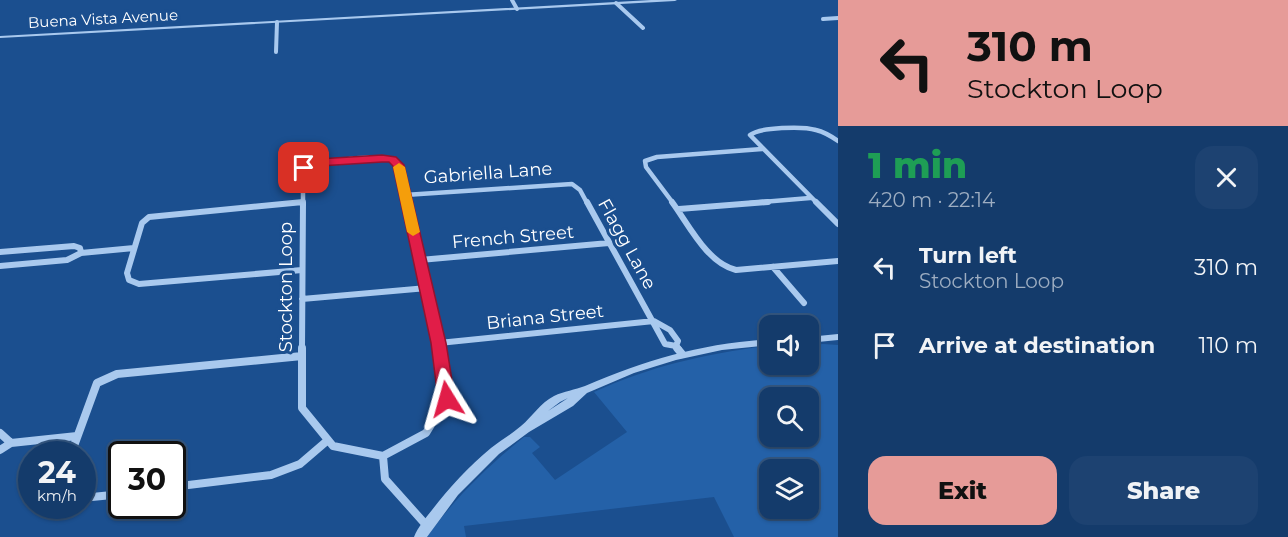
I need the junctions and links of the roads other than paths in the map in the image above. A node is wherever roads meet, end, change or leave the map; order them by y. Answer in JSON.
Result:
{"nodes":[{"id":1,"x":512,"y":0,"type":"edge"},
{"id":2,"x":675,"y":0,"type":"edge"},
{"id":3,"x":616,"y":3,"type":"junction"},
{"id":4,"x":518,"y":9,"type":"junction"},
{"id":5,"x":838,"y":18,"type":"edge"},
{"id":6,"x":823,"y":19,"type":"dead end"},
{"id":7,"x":277,"y":22,"type":"junction"},
{"id":8,"x":643,"y":28,"type":"dead end"},
{"id":9,"x":0,"y":36,"type":"edge"},
{"id":10,"x":276,"y":52,"type":"dead end"},
{"id":11,"x":838,"y":141,"type":"edge"},
{"id":12,"x":762,"y":149,"type":"junction"},
{"id":13,"x":572,"y":184,"type":"joint"},
{"id":14,"x":405,"y":195,"type":"junction"},
{"id":15,"x":810,"y":198,"type":"junction"},
{"id":16,"x":303,"y":202,"type":"junction"},
{"id":17,"x":679,"y":209,"type":"junction"},
{"id":18,"x":837,"y":223,"type":"edge"},
{"id":19,"x":609,"y":243,"type":"junction"},
{"id":20,"x":134,"y":248,"type":"junction"},
{"id":21,"x":0,"y":252,"type":"edge"},
{"id":22,"x":81,"y":253,"type":"junction"},
{"id":23,"x":420,"y":260,"type":"junction"},
{"id":24,"x":838,"y":261,"type":"edge"},
{"id":25,"x":0,"y":266,"type":"edge"},
{"id":26,"x":773,"y":267,"type":"junction"},
{"id":27,"x":302,"y":270,"type":"junction"},
{"id":28,"x":426,"y":288,"type":"junction"},
{"id":29,"x":302,"y":299,"type":"junction"},
{"id":30,"x":804,"y":303,"type":"dead end"},
{"id":31,"x":654,"y":321,"type":"junction"},
{"id":32,"x":838,"y":337,"type":"edge"},
{"id":33,"x":820,"y":340,"type":"joint"},
{"id":34,"x":439,"y":343,"type":"junction"},
{"id":35,"x":759,"y":343,"type":"edge"},
{"id":36,"x":838,"y":344,"type":"edge"},
{"id":37,"x":679,"y":350,"type":"junction"},
{"id":38,"x":302,"y":356,"type":"junction"},
{"id":39,"x":0,"y":433,"type":"edge"},
{"id":40,"x":76,"y":436,"type":"junction"},
{"id":41,"x":328,"y":440,"type":"junction"},
{"id":42,"x":75,"y":441,"type":"edge"},
{"id":43,"x":11,"y":443,"type":"junction"},
{"id":44,"x":0,"y":450,"type":"edge"},
{"id":45,"x":383,"y":456,"type":"junction"},
{"id":46,"x":186,"y":485,"type":"edge"},
{"id":47,"x":427,"y":526,"type":"junction"},
{"id":48,"x":420,"y":537,"type":"edge"}],
"edges":[{"from":1,"to":4,"type":"street"},
{"from":2,"to":3,"type":"street","name":"Buena Vista Avenue"},
{"from":3,"to":4,"type":"street","name":"Buena Vista Avenue"},
{"from":3,"to":8,"type":"street"},
{"from":4,"to":7,"type":"street","name":"Buena Vista Avenue"},
{"from":5,"to":6,"type":"street"},
{"from":7,"to":9,"type":"street","name":"Buena Vista Avenue"},
{"from":7,"to":10,"type":"street"},
{"from":11,"to":12,"type":"street"},
{"from":12,"to":15,"type":"street"},
{"from":12,"to":17,"type":"street"},
{"from":13,"to":14,"type":"street","name":"Gabriella Lane"},
{"from":13,"to":19,"type":"street","name":"Flagg Lane"},
{"from":14,"to":16,"type":"street","name":"Stockton Loop"},
{"from":14,"to":23,"type":"street","name":"Stockton Loop"},
{"from":15,"to":17,"type":"street"},
{"from":15,"to":18,"type":"street"},
{"from":16,"to":20,"type":"street"},
{"from":16,"to":27,"type":"street","name":"Stockton Loop"},
{"from":17,"to":26,"type":"street"},
{"from":19,"to":23,"type":"street","name":"French Street"},
{"from":19,"to":31,"type":"street","name":"Flagg Lane"},
{"from":20,"to":22,"type":"street"},
{"from":20,"to":27,"type":"street"},
{"from":21,"to":22,"type":"street"},
{"from":22,"to":25,"type":"street"},
{"from":23,"to":28,"type":"street","name":"Stockton Loop"},
{"from":24,"to":26,"type":"street"},
{"from":26,"to":30,"type":"street"},
{"from":27,"to":29,"type":"street","name":"Stockton Loop"},
{"from":28,"to":29,"type":"street"},
{"from":28,"to":34,"type":"street","name":"Stockton Loop"},
{"from":29,"to":38,"type":"street","name":"Stockton Loop"},
{"from":31,"to":34,"type":"street","name":"Briana Street"},
{"from":31,"to":37,"type":"street","name":"Flagg Lane"},
{"from":31,"to":37,"type":"street","name":"Flagg Lane"},
{"from":32,"to":33,"type":"street"},
{"from":33,"to":36,"type":"street"},
{"from":34,"to":45,"type":"street","name":"Stockton Loop"},
{"from":35,"to":37,"type":"street"},
{"from":37,"to":47,"type":"street"},
{"from":38,"to":40,"type":"street"},
{"from":38,"to":41,"type":"street","name":"Stockton Loop"},
{"from":39,"to":43,"type":"street"},
{"from":40,"to":42,"type":"street"},
{"from":40,"to":43,"type":"street"},
{"from":41,"to":45,"type":"street","name":"Stockton Loop"},
{"from":41,"to":46,"type":"street"},
{"from":43,"to":44,"type":"street"},
{"from":45,"to":47,"type":"street"},
{"from":47,"to":48,"type":"street"}]}
